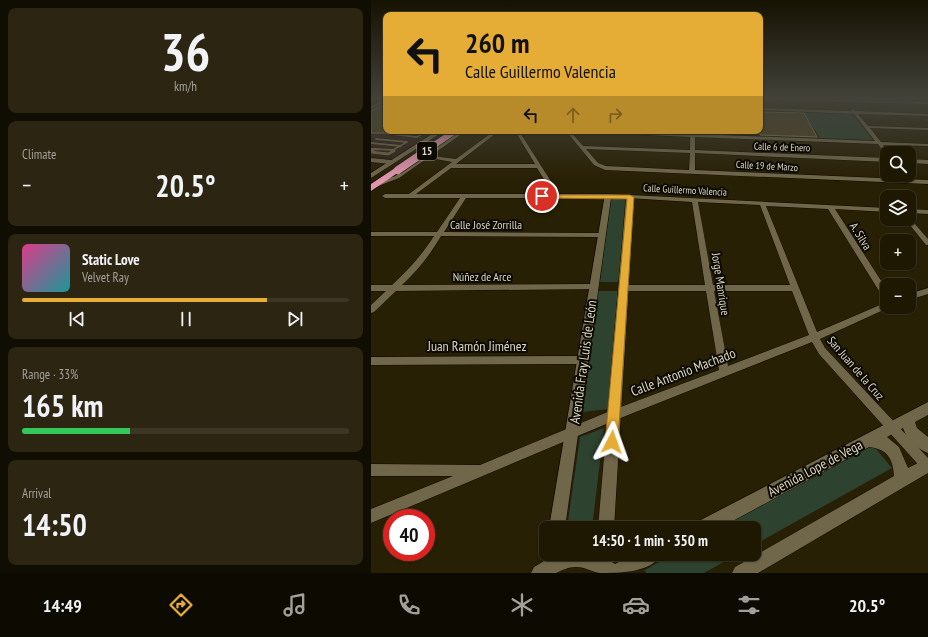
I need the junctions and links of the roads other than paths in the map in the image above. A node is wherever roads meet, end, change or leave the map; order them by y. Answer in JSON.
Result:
{"nodes":[{"id":1,"x":866,"y":127,"type":"joint"},
{"id":2,"x":928,"y":129,"type":"edge"},
{"id":3,"x":383,"y":133,"type":"edge"},
{"id":4,"x":392,"y":134,"type":"edge"},
{"id":5,"x":422,"y":134,"type":"edge"},
{"id":6,"x":437,"y":134,"type":"edge"},
{"id":7,"x":442,"y":134,"type":"edge"},
{"id":8,"x":454,"y":134,"type":"edge"},
{"id":9,"x":455,"y":134,"type":"edge"},
{"id":10,"x":493,"y":134,"type":"edge"},
{"id":11,"x":519,"y":134,"type":"edge"},
{"id":12,"x":570,"y":134,"type":"edge"},
{"id":13,"x":693,"y":134,"type":"edge"},
{"id":14,"x":712,"y":134,"type":"edge"},
{"id":15,"x":417,"y":137,"type":"junction"},
{"id":16,"x":376,"y":139,"type":"junction"},
{"id":17,"x":407,"y":142,"type":"junction"},
{"id":18,"x":371,"y":143,"type":"edge"},
{"id":19,"x":879,"y":143,"type":"junction"},
{"id":20,"x":928,"y":145,"type":"edge"},
{"id":21,"x":401,"y":146,"type":"junction"},
{"id":22,"x":881,"y":146,"type":"edge"},
{"id":23,"x":581,"y":147,"type":"junction"},
{"id":24,"x":371,"y":149,"type":"edge"},
{"id":25,"x":693,"y":152,"type":"junction"},
{"id":26,"x":427,"y":156,"type":"junction"},
{"id":27,"x":371,"y":160,"type":"edge"},
{"id":28,"x":880,"y":160,"type":"edge"},
{"id":29,"x":457,"y":161,"type":"junction"},
{"id":30,"x":916,"y":161,"type":"edge"},
{"id":31,"x":928,"y":162,"type":"edge"},
{"id":32,"x":451,"y":166,"type":"junction"},
{"id":33,"x":538,"y":166,"type":"junction"},
{"id":34,"x":393,"y":167,"type":"junction"},
{"id":35,"x":692,"y":172,"type":"junction"},
{"id":36,"x":371,"y":176,"type":"edge"},
{"id":37,"x":880,"y":181,"type":"edge"},
{"id":38,"x":916,"y":182,"type":"edge"},
{"id":39,"x":928,"y":182,"type":"edge"},
{"id":40,"x":373,"y":185,"type":"edge"},
{"id":41,"x":411,"y":195,"type":"junction"},
{"id":42,"x":385,"y":196,"type":"dead end"},
{"id":43,"x":465,"y":196,"type":"junction"},
{"id":44,"x":557,"y":196,"type":"junction"},
{"id":45,"x":608,"y":196,"type":"junction"},
{"id":46,"x":630,"y":197,"type":"junction"},
{"id":47,"x":695,"y":200,"type":"junction"},
{"id":48,"x":761,"y":203,"type":"junction"},
{"id":49,"x":830,"y":207,"type":"junction"},
{"id":50,"x":880,"y":210,"type":"edge"},
{"id":51,"x":916,"y":211,"type":"edge"},
{"id":52,"x":928,"y":212,"type":"edge"},
{"id":53,"x":914,"y":226,"type":"edge"},
{"id":54,"x":371,"y":234,"type":"edge"},
{"id":55,"x":439,"y":235,"type":"junction"},
{"id":56,"x":601,"y":235,"type":"junction"},
{"id":57,"x":928,"y":243,"type":"edge"},
{"id":58,"x":880,"y":286,"type":"edge"},
{"id":59,"x":594,"y":287,"type":"junction"},
{"id":60,"x":371,"y":288,"type":"edge"},
{"id":61,"x":395,"y":288,"type":"junction"},
{"id":62,"x":624,"y":288,"type":"junction"},
{"id":63,"x":709,"y":288,"type":"junction"},
{"id":64,"x":795,"y":288,"type":"junction"},
{"id":65,"x":928,"y":291,"type":"edge"},
{"id":66,"x":916,"y":295,"type":"edge"},
{"id":67,"x":880,"y":307,"type":"edge"},
{"id":68,"x":371,"y":310,"type":"edge"},
{"id":69,"x":814,"y":337,"type":"junction"},
{"id":70,"x":371,"y":360,"type":"edge"},
{"id":71,"x":583,"y":360,"type":"junction"},
{"id":72,"x":724,"y":372,"type":"junction"},
{"id":73,"x":928,"y":408,"type":"edge"},
{"id":74,"x":614,"y":415,"type":"junction"},
{"id":75,"x":907,"y":419,"type":"junction"},
{"id":76,"x":893,"y":427,"type":"junction"},
{"id":77,"x":572,"y":434,"type":"junction"},
{"id":78,"x":868,"y":440,"type":"junction"},
{"id":79,"x":928,"y":446,"type":"edge"},
{"id":80,"x":928,"y":466,"type":"edge"},
{"id":81,"x":371,"y":470,"type":"edge"},
{"id":82,"x":484,"y":470,"type":"junction"},
{"id":83,"x":902,"y":480,"type":"junction"},
{"id":84,"x":371,"y":516,"type":"edge"},
{"id":85,"x":558,"y":521,"type":"edge"},
{"id":86,"x":606,"y":521,"type":"edge"},
{"id":87,"x":716,"y":521,"type":"edge"},
{"id":88,"x":627,"y":561,"type":"edge"},
{"id":89,"x":547,"y":564,"type":"edge"},
{"id":90,"x":609,"y":566,"type":"edge"},
{"id":91,"x":741,"y":573,"type":"edge"}],
"edges":[{"from":1,"to":2,"type":"street"},
{"from":1,"to":19,"type":"street"},
{"from":3,"to":16,"type":"lane"},
{"from":4,"to":15,"type":"lane"},
{"from":5,"to":15,"type":"lane"},
{"from":6,"to":34,"type":"street"},
{"from":7,"to":34,"type":"highway","number":"15"},
{"from":8,"to":34,"type":"highway","number":"15","bridge":true},
{"from":9,"to":26,"type":"street"},
{"from":10,"to":29,"type":"street"},
{"from":11,"to":33,"type":"street"},
{"from":12,"to":23,"type":"street"},
{"from":13,"to":25,"type":"street"},
{"from":14,"to":19,"type":"street"},
{"from":15,"to":17,"type":"lane"},
{"from":16,"to":17,"type":"lane"},
{"from":16,"to":18,"type":"lane"},
{"from":17,"to":21,"type":"lane"},
{"from":18,"to":21,"type":"lane"},
{"from":19,"to":20,"type":"street"},
{"from":19,"to":22,"type":"street"},
{"from":21,"to":24,"type":"lane"},
{"from":23,"to":25,"type":"street","name":"Calle 6 de Enero"},
{"from":23,"to":35,"type":"street","name":"Calle 19 de Marzo"},
{"from":25,"to":28,"type":"street","name":"Calle 6 de Enero"},
{"from":25,"to":35,"type":"street"},
{"from":26,"to":29,"type":"street"},
{"from":26,"to":40,"type":"street"},
{"from":27,"to":34,"type":"street"},
{"from":29,"to":32,"type":"street"},
{"from":30,"to":31,"type":"street"},
{"from":32,"to":33,"type":"street"},
{"from":32,"to":41,"type":"street"},
{"from":33,"to":44,"type":"street"},
{"from":34,"to":36,"type":"street"},
{"from":34,"to":40,"type":"highway","number":"15"},
{"from":35,"to":37,"type":"street","name":"Calle 19 de Marzo"},
{"from":38,"to":39,"type":"street","name":"Calle 19 de Marzo"},
{"from":41,"to":42,"type":"street","name":"Calle Guillermo Valencia"},
{"from":41,"to":43,"type":"street","name":"Calle Guillermo Valencia"},
{"from":43,"to":44,"type":"street","name":"Calle Guillermo Valencia"},
{"from":43,"to":55,"type":"street"},
{"from":44,"to":45,"type":"street","name":"Calle Guillermo Valencia"},
{"from":45,"to":46,"type":"street","name":"Calle Guillermo Valencia"},
{"from":45,"to":56,"type":"street","name":"Avenida Fray Luis de León"},
{"from":46,"to":47,"type":"street","name":"Calle Guillermo Valencia"},
{"from":46,"to":62,"type":"street"},
{"from":47,"to":48,"type":"street","name":"Calle Guillermo Valencia"},
{"from":47,"to":63,"type":"street","name":"Jorge Manrique"},
{"from":48,"to":49,"type":"street","name":"Calle Guillermo Valencia"},
{"from":48,"to":64,"type":"street","name":"San Juan de la Cruz"},
{"from":49,"to":50,"type":"street","name":"Calle Guillermo Valencia"},
{"from":49,"to":58,"type":"street","name":"A. Silva"},
{"from":51,"to":52,"type":"street"},
{"from":53,"to":57,"type":"street"},
{"from":54,"to":55,"type":"street","name":"Calle José Zorrilla"},
{"from":55,"to":56,"type":"street","name":"Calle José Zorrilla"},
{"from":55,"to":61,"type":"street"},
{"from":56,"to":59,"type":"street","name":"Avenida Fray Luis de León"},
{"from":59,"to":61,"type":"street","name":"Núñez de Arce"},
{"from":59,"to":71,"type":"street","name":"Avenida Fray Luis de León"},
{"from":60,"to":61,"type":"street","name":"Núñez de Arce"},
{"from":61,"to":68,"type":"street"},
{"from":62,"to":63,"type":"street"},
{"from":62,"to":74,"type":"street"},
{"from":63,"to":64,"type":"street"},
{"from":63,"to":72,"type":"street","name":"Jorge Manrique"},
{"from":64,"to":69,"type":"street","name":"San Juan de la Cruz"},
{"from":65,"to":66,"type":"street"},
{"from":67,"to":69,"type":"street","name":"Calle Antonio Machado"},
{"from":69,"to":72,"type":"street","name":"Calle Antonio Machado"},
{"from":69,"to":76,"type":"street","name":"San Juan de la Cruz"},
{"from":70,"to":71,"type":"street","name":"Juan Ramón Jiménez"},
{"from":71,"to":77,"type":"street","name":"Avenida Fray Luis de León"},
{"from":72,"to":74,"type":"street","name":"Calle Antonio Machado"},
{"from":73,"to":75,"type":"street","name":"Avenida Lope de Vega"},
{"from":74,"to":77,"type":"street","name":"Calle Antonio Machado"},
{"from":74,"to":86,"type":"street"},
{"from":75,"to":76,"type":"street","name":"Avenida Lope de Vega"},
{"from":75,"to":79,"type":"street"},
{"from":76,"to":78,"type":"street","name":"Avenida Lope de Vega"},
{"from":76,"to":80,"type":"street","name":"San Juan de la Cruz"},
{"from":77,"to":82,"type":"street","name":"Calle Antonio Machado"},
{"from":77,"to":85,"type":"street","name":"Avenida Fray Luis de León"},
{"from":78,"to":83,"type":"street"},
{"from":78,"to":87,"type":"street","name":"Avenida Lope de Vega"},
{"from":80,"to":83,"type":"street"},
{"from":81,"to":82,"type":"street","name":"Calle Antonio Machado"},
{"from":82,"to":84,"type":"street"},
{"from":83,"to":91,"type":"street"},
{"from":88,"to":90,"type":"street"},
{"from":89,"to":90,"type":"street"}]}
